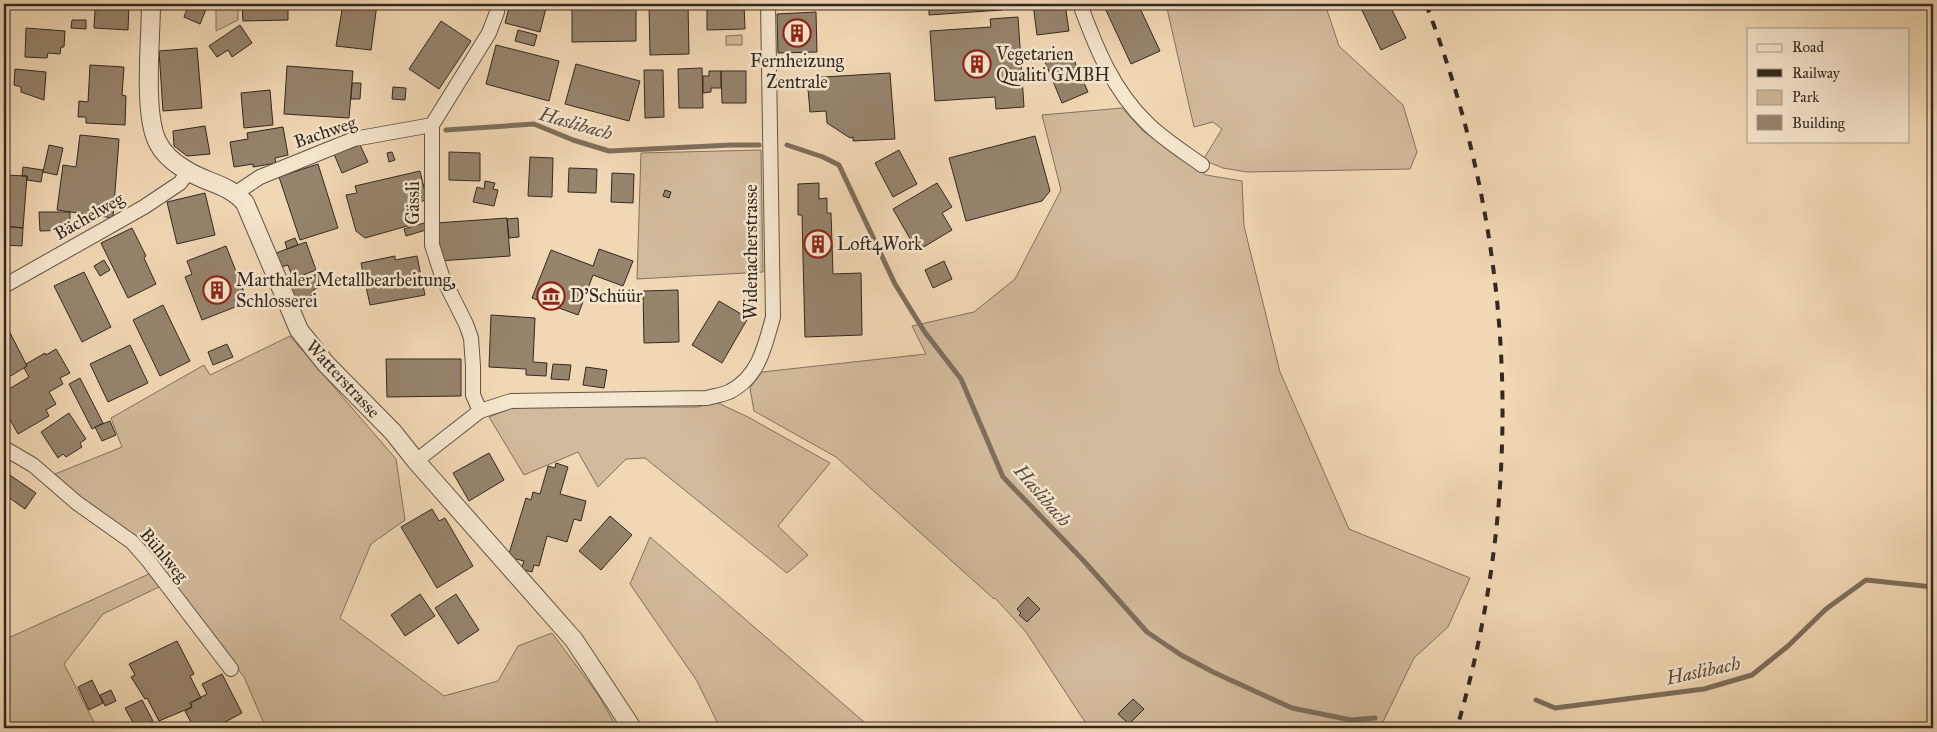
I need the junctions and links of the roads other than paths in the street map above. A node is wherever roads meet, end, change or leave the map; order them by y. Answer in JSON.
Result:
{"nodes":[{"id":1,"x":151,"y":4,"type":"edge"},
{"id":2,"x":497,"y":4,"type":"edge"},
{"id":3,"x":768,"y":4,"type":"edge"},
{"id":4,"x":1080,"y":4,"type":"edge"},
{"id":5,"x":432,"y":125,"type":"junction"},
{"id":6,"x":1202,"y":165,"type":"dead end"},
{"id":7,"x":188,"y":172,"type":"junction"},
{"id":8,"x":236,"y":193,"type":"junction"},
{"id":9,"x":4,"y":286,"type":"edge"},
{"id":10,"x":480,"y":411,"type":"junction"},
{"id":11,"x":4,"y":448,"type":"edge"},
{"id":12,"x":416,"y":461,"type":"junction"},
{"id":13,"x":231,"y":669,"type":"dead end"},
{"id":14,"x":632,"y":728,"type":"edge"}],
"edges":[{"from":1,"to":7,"type":"street"},
{"from":2,"to":5,"type":"street"},
{"from":3,"to":10,"type":"street","name":"Widenacherstrasse"},
{"from":4,"to":6,"type":"street"},
{"from":5,"to":8,"type":"street","name":"Bachweg"},
{"from":5,"to":10,"type":"street","name":"Gässli"},
{"from":7,"to":8,"type":"street"},
{"from":7,"to":9,"type":"street","name":"Bächelweg"},
{"from":8,"to":12,"type":"street","name":"Watterstrasse"},
{"from":10,"to":12,"type":"street","name":"Widenacherstrasse"},
{"from":11,"to":13,"type":"street","name":"Bühlweg"},
{"from":12,"to":14,"type":"street","name":"Watterstrasse"}]}
